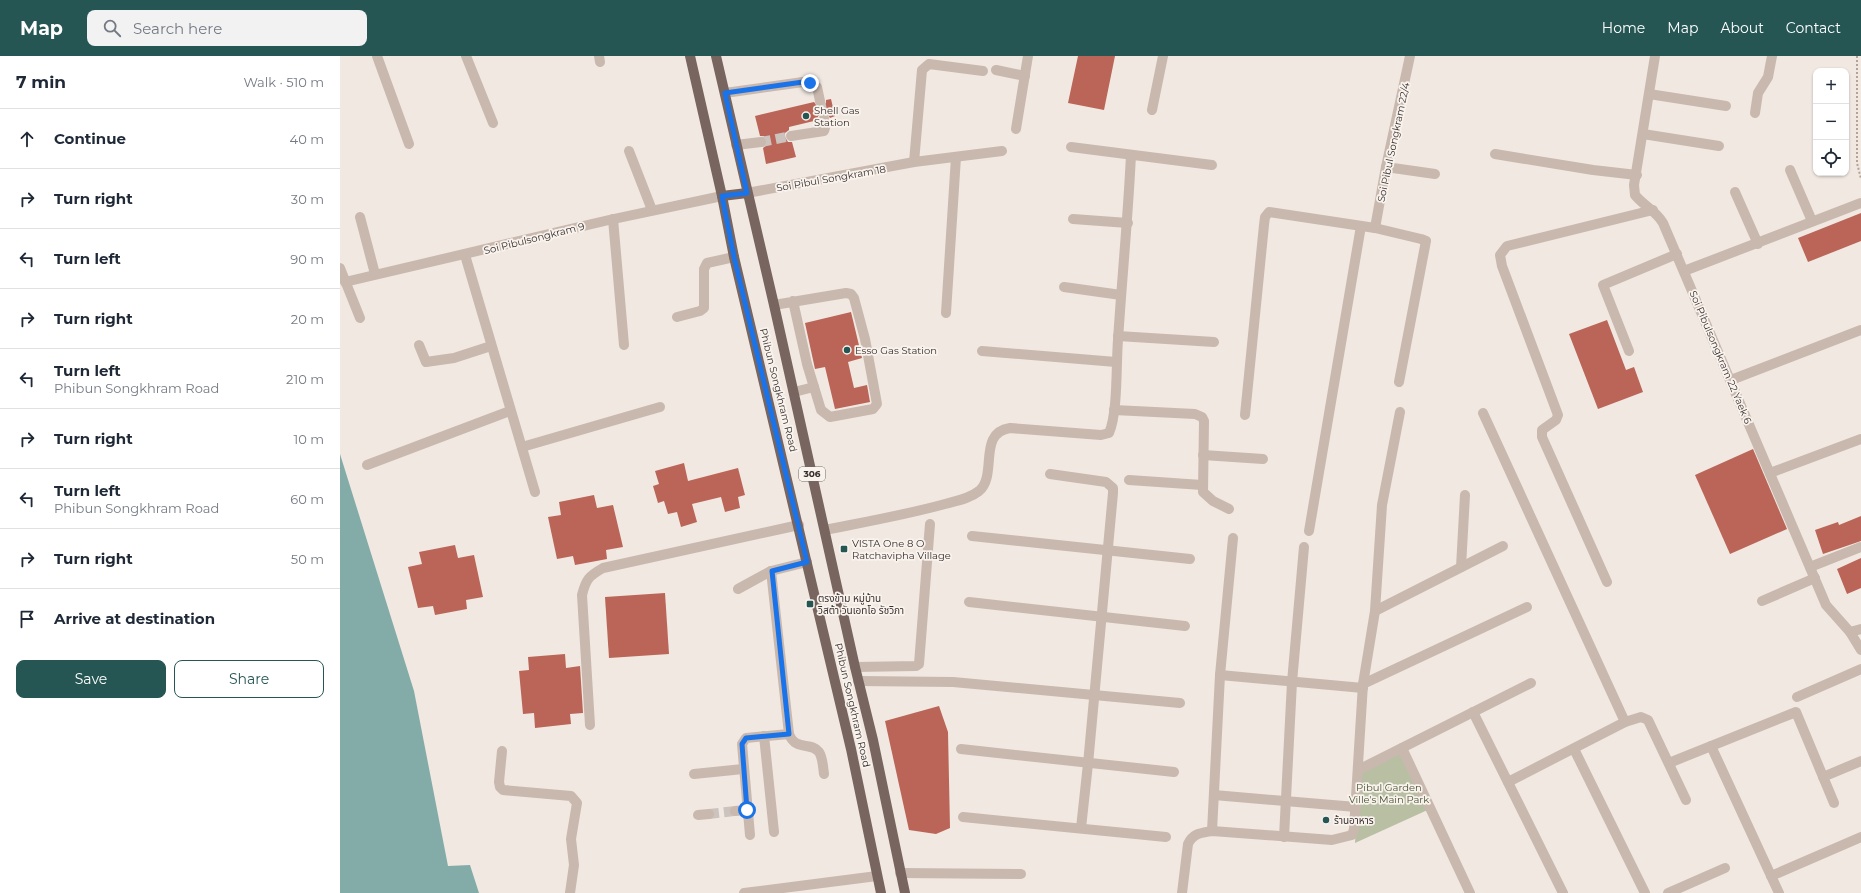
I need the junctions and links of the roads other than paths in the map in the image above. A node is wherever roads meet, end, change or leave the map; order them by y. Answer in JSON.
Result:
{"nodes":[{"id":1,"x":377,"y":56,"type":"edge"},
{"id":2,"x":466,"y":56,"type":"edge"},
{"id":3,"x":690,"y":56,"type":"edge"},
{"id":4,"x":716,"y":56,"type":"edge"},
{"id":5,"x":1028,"y":56,"type":"edge"},
{"id":6,"x":1163,"y":56,"type":"edge"},
{"id":7,"x":1410,"y":56,"type":"edge"},
{"id":8,"x":1655,"y":56,"type":"edge"},
{"id":9,"x":1772,"y":56,"type":"edge"},
{"id":10,"x":996,"y":70,"type":"dead end"},
{"id":11,"x":983,"y":71,"type":"dead end"},
{"id":12,"x":1025,"y":76,"type":"junction"},
{"id":13,"x":725,"y":93,"type":"junction"},
{"id":14,"x":1649,"y":94,"type":"junction"},
{"id":15,"x":820,"y":101,"type":"tunnel mouth"},
{"id":16,"x":1726,"y":106,"type":"dead end"},
{"id":17,"x":1152,"y":110,"type":"dead end"},
{"id":18,"x":1755,"y":113,"type":"dead end"},
{"id":19,"x":824,"y":119,"type":"tunnel mouth"},
{"id":20,"x":493,"y":123,"type":"dead end"},
{"id":21,"x":1016,"y":129,"type":"dead end"},
{"id":22,"x":1643,"y":134,"type":"junction"},
{"id":23,"x":791,"y":136,"type":"tunnel mouth"},
{"id":24,"x":761,"y":142,"type":"tunnel mouth"},
{"id":25,"x":409,"y":144,"type":"dead end"},
{"id":26,"x":736,"y":146,"type":"junction"},
{"id":27,"x":1719,"y":146,"type":"dead end"},
{"id":28,"x":1071,"y":147,"type":"dead end"},
{"id":29,"x":629,"y":151,"type":"dead end"},
{"id":30,"x":1002,"y":151,"type":"dead end"},
{"id":31,"x":1495,"y":154,"type":"dead end"},
{"id":32,"x":1131,"y":155,"type":"junction"},
{"id":33,"x":956,"y":157,"type":"junction"},
{"id":34,"x":914,"y":162,"type":"junction"},
{"id":35,"x":1212,"y":165,"type":"dead end"},
{"id":36,"x":1386,"y":167,"type":"junction"},
{"id":37,"x":1790,"y":170,"type":"dead end"},
{"id":38,"x":1436,"y":174,"type":"dead end"},
{"id":39,"x":1637,"y":175,"type":"junction"},
{"id":40,"x":1735,"y":192,"type":"dead end"},
{"id":41,"x":747,"y":193,"type":"junction"},
{"id":42,"x":722,"y":196,"type":"junction"},
{"id":43,"x":1861,"y":203,"type":"edge"},
{"id":44,"x":652,"y":210,"type":"junction"},
{"id":45,"x":1653,"y":210,"type":"junction"},
{"id":46,"x":360,"y":218,"type":"dead end"},
{"id":47,"x":613,"y":218,"type":"junction"},
{"id":48,"x":1073,"y":219,"type":"dead end"},
{"id":49,"x":1812,"y":221,"type":"junction"},
{"id":50,"x":1128,"y":223,"type":"junction"},
{"id":51,"x":1360,"y":226,"type":"junction"},
{"id":52,"x":1375,"y":228,"type":"junction"},
{"id":53,"x":1758,"y":244,"type":"junction"},
{"id":54,"x":465,"y":254,"type":"junction"},
{"id":55,"x":1677,"y":254,"type":"junction"},
{"id":56,"x":734,"y":257,"type":"junction"},
{"id":57,"x":340,"y":268,"type":"edge"},
{"id":58,"x":1684,"y":271,"type":"junction"},
{"id":59,"x":375,"y":274,"type":"junction"},
{"id":60,"x":345,"y":282,"type":"junction"},
{"id":61,"x":1064,"y":287,"type":"dead end"},
{"id":62,"x":1121,"y":295,"type":"junction"},
{"id":63,"x":793,"y":301,"type":"junction"},
{"id":64,"x":774,"y":305,"type":"junction"},
{"id":65,"x":946,"y":313,"type":"dead end"},
{"id":66,"x":360,"y":318,"type":"dead end"},
{"id":67,"x":677,"y":318,"type":"dead end"},
{"id":68,"x":1861,"y":330,"type":"edge"},
{"id":69,"x":1118,"y":336,"type":"junction"},
{"id":70,"x":1214,"y":342,"type":"dead end"},
{"id":71,"x":419,"y":345,"type":"dead end"},
{"id":72,"x":624,"y":345,"type":"dead end"},
{"id":73,"x":491,"y":346,"type":"junction"},
{"id":74,"x":982,"y":351,"type":"dead end"},
{"id":75,"x":1629,"y":351,"type":"dead end"},
{"id":76,"x":1116,"y":362,"type":"junction"},
{"id":77,"x":1731,"y":380,"type":"junction"},
{"id":78,"x":1399,"y":382,"type":"dead end"},
{"id":79,"x":814,"y":387,"type":"junction"},
{"id":80,"x":794,"y":392,"type":"junction"},
{"id":81,"x":660,"y":407,"type":"dead end"},
{"id":82,"x":1114,"y":410,"type":"junction"},
{"id":83,"x":510,"y":411,"type":"junction"},
{"id":84,"x":1400,"y":412,"type":"dead end"},
{"id":85,"x":1483,"y":413,"type":"dead end"},
{"id":86,"x":1245,"y":415,"type":"dead end"},
{"id":87,"x":1861,"y":439,"type":"edge"},
{"id":88,"x":522,"y":447,"type":"junction"},
{"id":89,"x":1203,"y":455,"type":"junction"},
{"id":90,"x":1263,"y":458,"type":"dead end"},
{"id":91,"x":367,"y":465,"type":"dead end"},
{"id":92,"x":1770,"y":473,"type":"junction"},
{"id":93,"x":1050,"y":474,"type":"dead end"},
{"id":94,"x":1129,"y":480,"type":"dead end"},
{"id":95,"x":1202,"y":485,"type":"junction"},
{"id":96,"x":535,"y":492,"type":"dead end"},
{"id":97,"x":1465,"y":495,"type":"dead end"},
{"id":98,"x":1229,"y":509,"type":"dead end"},
{"id":99,"x":930,"y":524,"type":"dead end"},
{"id":100,"x":799,"y":525,"type":"junction"},
{"id":101,"x":825,"y":530,"type":"junction"},
{"id":102,"x":1309,"y":532,"type":"dead end"},
{"id":103,"x":972,"y":536,"type":"dead end"},
{"id":104,"x":1233,"y":538,"type":"dead end"},
{"id":105,"x":1503,"y":546,"type":"dead end"},
{"id":106,"x":1304,"y":547,"type":"dead end"},
{"id":107,"x":1861,"y":548,"type":"edge"},
{"id":108,"x":1108,"y":550,"type":"junction"},
{"id":109,"x":1190,"y":559,"type":"dead end"},
{"id":110,"x":807,"y":562,"type":"junction"},
{"id":111,"x":1461,"y":567,"type":"junction"},
{"id":112,"x":1810,"y":567,"type":"junction"},
{"id":113,"x":772,"y":571,"type":"junction"},
{"id":114,"x":1815,"y":578,"type":"junction"},
{"id":115,"x":1607,"y":582,"type":"dead end"},
{"id":116,"x":738,"y":589,"type":"dead end"},
{"id":117,"x":1762,"y":601,"type":"dead end"},
{"id":118,"x":970,"y":602,"type":"dead end"},
{"id":119,"x":1527,"y":607,"type":"dead end"},
{"id":120,"x":1375,"y":611,"type":"junction"},
{"id":121,"x":1102,"y":616,"type":"junction"},
{"id":122,"x":1185,"y":626,"type":"dead end"},
{"id":123,"x":1861,"y":629,"type":"edge"},
{"id":124,"x":1850,"y":632,"type":"junction"},
{"id":125,"x":1861,"y":650,"type":"edge"},
{"id":126,"x":854,"y":667,"type":"junction"},
{"id":127,"x":1861,"y":669,"type":"edge"},
{"id":128,"x":1220,"y":675,"type":"junction"},
{"id":129,"x":858,"y":681,"type":"junction"},
{"id":130,"x":1292,"y":682,"type":"junction"},
{"id":131,"x":1531,"y":683,"type":"dead end"},
{"id":132,"x":1363,"y":686,"type":"junction"},
{"id":133,"x":1094,"y":695,"type":"junction"},
{"id":134,"x":1797,"y":697,"type":"dead end"},
{"id":135,"x":1180,"y":703,"type":"dead end"},
{"id":136,"x":1473,"y":712,"type":"junction"},
{"id":137,"x":1625,"y":722,"type":"junction"},
{"id":138,"x":590,"y":725,"type":"dead end"},
{"id":139,"x":789,"y":734,"type":"junction"},
{"id":140,"x":764,"y":736,"type":"junction"},
{"id":141,"x":1711,"y":746,"type":"junction"},
{"id":142,"x":961,"y":748,"type":"dead end"},
{"id":143,"x":1402,"y":748,"type":"junction"},
{"id":144,"x":1574,"y":749,"type":"junction"},
{"id":145,"x":502,"y":751,"type":"dead end"},
{"id":146,"x":1861,"y":761,"type":"edge"},
{"id":147,"x":1669,"y":763,"type":"junction"},
{"id":148,"x":1088,"y":764,"type":"junction"},
{"id":149,"x":743,"y":768,"type":"junction"},
{"id":150,"x":1358,"y":770,"type":"junction"},
{"id":151,"x":1174,"y":772,"type":"dead end"},
{"id":152,"x":694,"y":774,"type":"dead end"},
{"id":153,"x":824,"y":774,"type":"dead end"},
{"id":154,"x":1823,"y":778,"type":"junction"},
{"id":155,"x":1508,"y":782,"type":"junction"},
{"id":156,"x":1214,"y":795,"type":"junction"},
{"id":157,"x":1686,"y":800,"type":"dead end"},
{"id":158,"x":1286,"y":801,"type":"junction"},
{"id":159,"x":1834,"y":803,"type":"dead end"},
{"id":160,"x":1356,"y":807,"type":"junction"},
{"id":161,"x":747,"y":810,"type":"junction"},
{"id":162,"x":735,"y":811,"type":"tunnel mouth"},
{"id":163,"x":709,"y":814,"type":"tunnel mouth"},
{"id":164,"x":698,"y":815,"type":"dead end"},
{"id":165,"x":963,"y":817,"type":"dead end"},
{"id":166,"x":1081,"y":828,"type":"junction"},
{"id":167,"x":1212,"y":831,"type":"junction"},
{"id":168,"x":774,"y":832,"type":"dead end"},
{"id":169,"x":750,"y":835,"type":"dead end"},
{"id":170,"x":1166,"y":836,"type":"dead end"},
{"id":171,"x":1861,"y":836,"type":"edge"},
{"id":172,"x":1284,"y":837,"type":"junction"},
{"id":173,"x":1725,"y":868,"type":"dead end"},
{"id":174,"x":900,"y":873,"type":"junction"},
{"id":175,"x":1021,"y":874,"type":"dead end"},
{"id":176,"x":877,"y":876,"type":"junction"},
{"id":177,"x":1771,"y":876,"type":"junction"},
{"id":178,"x":570,"y":893,"type":"edge"},
{"id":179,"x":744,"y":893,"type":"edge"},
{"id":180,"x":881,"y":893,"type":"edge"},
{"id":181,"x":905,"y":893,"type":"edge"},
{"id":182,"x":1182,"y":893,"type":"edge"},
{"id":183,"x":1470,"y":893,"type":"edge"},
{"id":184,"x":1563,"y":893,"type":"edge"},
{"id":185,"x":1645,"y":893,"type":"edge"},
{"id":186,"x":1668,"y":893,"type":"edge"},
{"id":187,"x":1779,"y":893,"type":"edge"}],
"edges":[{"from":1,"to":25,"type":"street"},
{"from":2,"to":20,"type":"street"},
{"from":3,"to":42,"type":"main road","name":"Phibun Songkhram Road","number":"306"},
{"from":4,"to":13,"type":"main road","name":"Phibun Songkhram Road","number":"306"},
{"from":5,"to":12,"type":"street"},
{"from":6,"to":17,"type":"street"},
{"from":7,"to":36,"type":"street","name":"Soi Pibul Songkram 22/4"},
{"from":8,"to":14,"type":"street","name":"Soi Pibulsongkram 22 Yaek 6"},
{"from":9,"to":18,"type":"street"},
{"from":10,"to":12,"type":"street"},
{"from":11,"to":34,"type":"street"},
{"from":12,"to":21,"type":"street"},
{"from":13,"to":15,"type":"street"},
{"from":13,"to":26,"type":"main road","name":"Phibun Songkhram Road","number":"306"},
{"from":14,"to":16,"type":"street"},
{"from":14,"to":22,"type":"street","name":"Soi Pibulsongkram 22 Yaek 6"},
{"from":19,"to":23,"type":"street"},
{"from":22,"to":27,"type":"street"},
{"from":22,"to":39,"type":"street","name":"Soi Pibulsongkram 22 Yaek 6"},
{"from":24,"to":26,"type":"street"},
{"from":26,"to":41,"type":"main road","name":"Phibun Songkhram Road","number":"306"},
{"from":28,"to":32,"type":"street"},
{"from":29,"to":44,"type":"street"},
{"from":30,"to":33,"type":"street","name":"Soi Pibul Songkram 18"},
{"from":31,"to":39,"type":"street"},
{"from":32,"to":35,"type":"street"},
{"from":32,"to":50,"type":"street"},
{"from":33,"to":34,"type":"street","name":"Soi Pibul Songkram 18"},
{"from":33,"to":65,"type":"street"},
{"from":34,"to":41,"type":"street","name":"Soi Pibul Songkram 18"},
{"from":36,"to":38,"type":"street"},
{"from":36,"to":52,"type":"street","name":"Soi Pibul Songkram 22/4"},
{"from":37,"to":49,"type":"street"},
{"from":39,"to":45,"type":"street","name":"Soi Pibulsongkram 22 Yaek 6"},
{"from":40,"to":53,"type":"street"},
{"from":41,"to":42,"type":"main road"},
{"from":41,"to":64,"type":"main road","name":"Phibun Songkhram Road","number":"306"},
{"from":42,"to":44,"type":"street","name":"Soi Pibulsongkram 9"},
{"from":42,"to":56,"type":"main road","name":"Phibun Songkhram Road","number":"306"},
{"from":43,"to":49,"type":"street"},
{"from":44,"to":47,"type":"street","name":"Soi Pibulsongkram 9"},
{"from":45,"to":55,"type":"street","name":"Soi Pibulsongkram 22 Yaek 6"},
{"from":45,"to":115,"type":"street"},
{"from":46,"to":59,"type":"street"},
{"from":47,"to":54,"type":"street","name":"Soi Pibulsongkram 9"},
{"from":47,"to":72,"type":"street"},
{"from":48,"to":50,"type":"street"},
{"from":49,"to":53,"type":"street"},
{"from":50,"to":62,"type":"street"},
{"from":51,"to":52,"type":"street"},
{"from":51,"to":86,"type":"street"},
{"from":51,"to":102,"type":"street"},
{"from":52,"to":78,"type":"street"},
{"from":53,"to":58,"type":"street"},
{"from":54,"to":59,"type":"street","name":"Soi Pibulsongkram 9"},
{"from":54,"to":73,"type":"street"},
{"from":55,"to":58,"type":"street","name":"Soi Pibulsongkram 22 Yaek 6"},
{"from":55,"to":75,"type":"street"},
{"from":56,"to":67,"type":"street"},
{"from":56,"to":100,"type":"main road","name":"Phibun Songkhram Road","number":"306"},
{"from":57,"to":60,"type":"street"},
{"from":58,"to":77,"type":"street","name":"Soi Pibulsongkram 22 Yaek 6"},
{"from":59,"to":60,"type":"street","name":"Soi Pibulsongkram 9"},
{"from":60,"to":66,"type":"street"},
{"from":61,"to":62,"type":"street"},
{"from":62,"to":69,"type":"street"},
{"from":63,"to":64,"type":"street"},
{"from":63,"to":79,"type":"street"},
{"from":63,"to":79,"type":"street"},
{"from":64,"to":80,"type":"main road","name":"Phibun Songkhram Road","number":"306"},
{"from":68,"to":77,"type":"street"},
{"from":69,"to":70,"type":"street"},
{"from":69,"to":76,"type":"street"},
{"from":71,"to":73,"type":"street"},
{"from":73,"to":83,"type":"street"},
{"from":74,"to":76,"type":"street"},
{"from":76,"to":82,"type":"street"},
{"from":77,"to":92,"type":"street","name":"Soi Pibulsongkram 22 Yaek 6"},
{"from":79,"to":80,"type":"street"},
{"from":80,"to":101,"type":"main road","name":"Phibun Songkhram Road","number":"306"},
{"from":81,"to":88,"type":"street"},
{"from":82,"to":89,"type":"street"},
{"from":82,"to":101,"type":"street"},
{"from":83,"to":88,"type":"street"},
{"from":83,"to":91,"type":"street"},
{"from":84,"to":120,"type":"street"},
{"from":85,"to":137,"type":"street"},
{"from":87,"to":92,"type":"street"},
{"from":88,"to":96,"type":"street"},
{"from":89,"to":90,"type":"street"},
{"from":89,"to":95,"type":"street"},
{"from":92,"to":112,"type":"street","name":"Soi Pibulsongkram 22 Yaek 6"},
{"from":93,"to":108,"type":"street"},
{"from":94,"to":95,"type":"street"},
{"from":95,"to":98,"type":"street"},
{"from":97,"to":111,"type":"street"},
{"from":99,"to":126,"type":"street"},
{"from":100,"to":110,"type":"main road","name":"Phibun Songkhram Road","number":"306"},
{"from":100,"to":138,"type":"street"},
{"from":101,"to":126,"type":"main road","name":"Phibun Songkhram Road","number":"306"},
{"from":103,"to":108,"type":"street"},
{"from":104,"to":128,"type":"street"},
{"from":105,"to":111,"type":"street"},
{"from":106,"to":130,"type":"street"},
{"from":107,"to":112,"type":"street"},
{"from":108,"to":109,"type":"street"},
{"from":108,"to":121,"type":"street"},
{"from":110,"to":113,"type":"street"},
{"from":110,"to":176,"type":"main road","name":"Phibun Songkhram Road","number":"306"},
{"from":111,"to":120,"type":"street"},
{"from":112,"to":114,"type":"street","name":"Soi Pibulsongkram 22 Yaek 6"},
{"from":113,"to":116,"type":"street"},
{"from":113,"to":139,"type":"street"},
{"from":114,"to":117,"type":"street"},
{"from":114,"to":124,"type":"street","name":"Soi Pibulsongkram 22 Yaek 6"},
{"from":118,"to":121,"type":"street"},
{"from":119,"to":132,"type":"street"},
{"from":120,"to":132,"type":"street"},
{"from":121,"to":122,"type":"street"},
{"from":121,"to":133,"type":"street"},
{"from":123,"to":124,"type":"street"},
{"from":124,"to":125,"type":"street","name":"Soi Pibulsongkram 22 Yaek 6"},
{"from":126,"to":129,"type":"main road","name":"Phibun Songkhram Road","number":"306"},
{"from":127,"to":134,"type":"street"},
{"from":128,"to":130,"type":"street"},
{"from":128,"to":156,"type":"street"},
{"from":129,"to":133,"type":"street"},
{"from":129,"to":174,"type":"main road","name":"Phibun Songkhram Road","number":"306"},
{"from":130,"to":132,"type":"street"},
{"from":130,"to":158,"type":"street"},
{"from":131,"to":136,"type":"street"},
{"from":132,"to":150,"type":"street"},
{"from":133,"to":135,"type":"street"},
{"from":133,"to":148,"type":"street"},
{"from":136,"to":143,"type":"street"},
{"from":136,"to":155,"type":"street"},
{"from":137,"to":144,"type":"street"},
{"from":137,"to":147,"type":"street"},
{"from":139,"to":140,"type":"street"},
{"from":139,"to":153,"type":"street"},
{"from":140,"to":149,"type":"street"},
{"from":140,"to":168,"type":"street"},
{"from":141,"to":147,"type":"street"},
{"from":141,"to":154,"type":"street"},
{"from":141,"to":177,"type":"street"},
{"from":142,"to":148,"type":"street"},
{"from":143,"to":150,"type":"street"},
{"from":143,"to":183,"type":"street"},
{"from":144,"to":155,"type":"street"},
{"from":144,"to":185,"type":"street"},
{"from":145,"to":178,"type":"street"},
{"from":146,"to":154,"type":"street"},
{"from":147,"to":157,"type":"street"},
{"from":148,"to":151,"type":"street"},
{"from":148,"to":166,"type":"street"},
{"from":149,"to":152,"type":"street"},
{"from":149,"to":161,"type":"street"},
{"from":150,"to":160,"type":"street"},
{"from":154,"to":159,"type":"street"},
{"from":155,"to":184,"type":"street"},
{"from":156,"to":158,"type":"street"},
{"from":156,"to":167,"type":"street"},
{"from":158,"to":160,"type":"street"},
{"from":158,"to":172,"type":"street"},
{"from":160,"to":172,"type":"street"},
{"from":161,"to":162,"type":"street"},
{"from":161,"to":169,"type":"street"},
{"from":163,"to":164,"type":"street"},
{"from":165,"to":166,"type":"street"},
{"from":166,"to":170,"type":"street"},
{"from":167,"to":172,"type":"street"},
{"from":167,"to":182,"type":"street"},
{"from":171,"to":177,"type":"street"},
{"from":173,"to":186,"type":"street"},
{"from":174,"to":175,"type":"street"},
{"from":174,"to":181,"type":"main road","name":"Phibun Songkhram Road","number":"306"},
{"from":176,"to":179,"type":"street"},
{"from":176,"to":180,"type":"main road","name":"Phibun Songkhram Road","number":"306"},
{"from":177,"to":187,"type":"street"}]}
